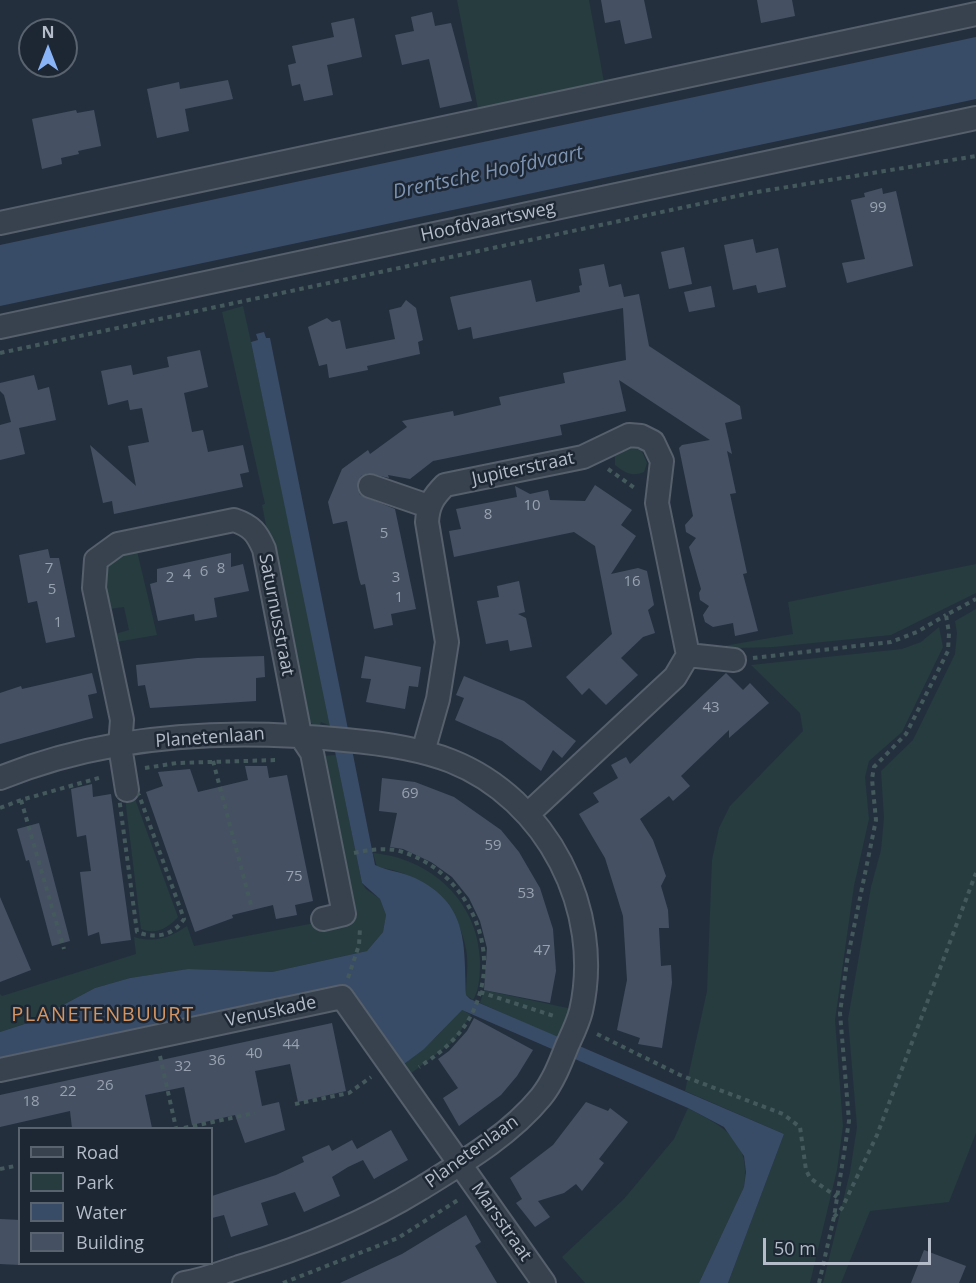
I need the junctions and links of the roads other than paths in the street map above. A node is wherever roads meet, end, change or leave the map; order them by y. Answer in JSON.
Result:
{"nodes":[{"id":1,"x":976,"y":14,"type":"edge"},
{"id":2,"x":976,"y":118,"type":"edge"},
{"id":3,"x":0,"y":222,"type":"edge"},
{"id":4,"x":0,"y":327,"type":"edge"},
{"id":5,"x":370,"y":486,"type":"dead end"},
{"id":6,"x":428,"y":506,"type":"junction"},
{"id":7,"x":688,"y":655,"type":"junction"},
{"id":8,"x":734,"y":660,"type":"road end"},
{"id":9,"x":300,"y":735,"type":"junction"},
{"id":10,"x":120,"y":746,"type":"junction"},
{"id":11,"x":423,"y":752,"type":"junction"},
{"id":12,"x":6,"y":776,"type":"edge"},
{"id":13,"x":126,"y":781,"type":"road end"},
{"id":14,"x":529,"y":813,"type":"junction"},
{"id":15,"x":323,"y":919,"type":"dead end"},
{"id":16,"x":0,"y":1070,"type":"edge"},
{"id":17,"x":460,"y":1165,"type":"junction"},
{"id":18,"x":540,"y":1282,"type":"edge"},
{"id":19,"x":189,"y":1283,"type":"edge"}],
"edges":[{"from":1,"to":3,"type":"street"},
{"from":2,"to":4,"type":"street","name":"Hoofdvaartsweg"},
{"from":5,"to":6,"type":"street"},
{"from":6,"to":7,"type":"street","name":"Jupiterstraat"},
{"from":6,"to":11,"type":"street"},
{"from":7,"to":8,"type":"street"},
{"from":7,"to":14,"type":"street"},
{"from":9,"to":10,"type":"street","name":"Planetenlaan"},
{"from":9,"to":10,"type":"street","name":"Saturnusstraat"},
{"from":9,"to":11,"type":"street","name":"Planetenlaan"},
{"from":9,"to":15,"type":"street"},
{"from":10,"to":12,"type":"street","name":"Planetenlaan"},
{"from":10,"to":13,"type":"street"},
{"from":11,"to":14,"type":"street","name":"Planetenlaan"},
{"from":14,"to":17,"type":"street","name":"Planetenlaan"},
{"from":16,"to":17,"type":"street","name":"Venuskade"},
{"from":17,"to":18,"type":"street","name":"Marsstraat"},
{"from":17,"to":19,"type":"street","name":"Planetenlaan"}]}
